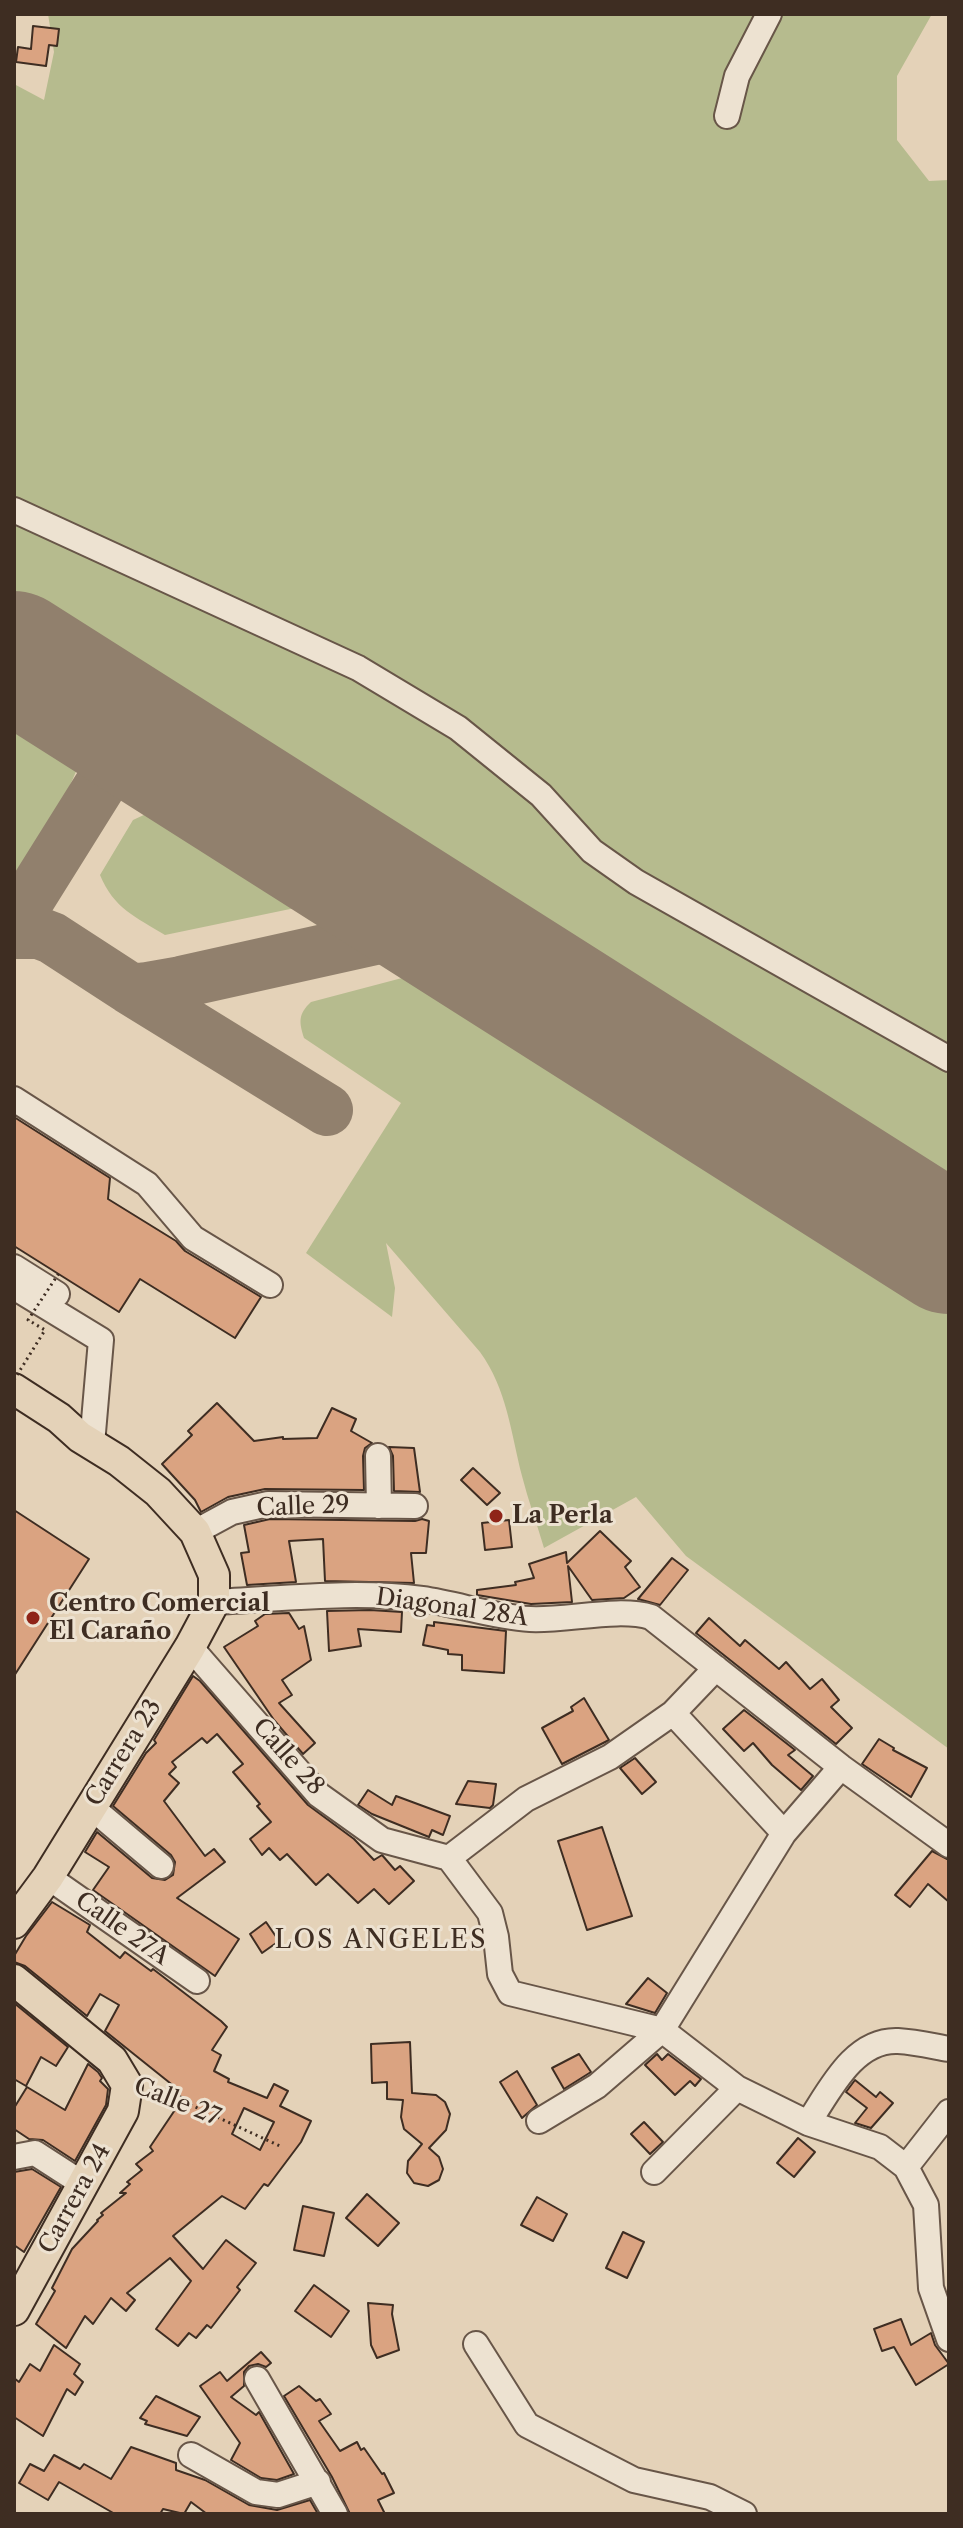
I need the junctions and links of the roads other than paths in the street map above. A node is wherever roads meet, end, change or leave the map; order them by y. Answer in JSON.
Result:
{"nodes":[{"id":1,"x":769,"y":14,"type":"edge"},
{"id":2,"x":727,"y":116,"type":"dead end"},
{"id":3,"x":14,"y":510,"type":"edge"},
{"id":4,"x":949,"y":1059,"type":"edge"},
{"id":5,"x":14,"y":1099,"type":"edge"},
{"id":6,"x":14,"y":1267,"type":"edge"},
{"id":7,"x":270,"y":1285,"type":"dead end"},
{"id":8,"x":14,"y":1287,"type":"edge"},
{"id":9,"x":101,"y":1340,"type":"junction"},
{"id":10,"x":14,"y":1389,"type":"edge"},
{"id":11,"x":14,"y":1412,"type":"edge"},
{"id":12,"x":86,"y":1441,"type":"junction"},
{"id":13,"x":378,"y":1456,"type":"dead end"},
{"id":14,"x":379,"y":1506,"type":"junction"},
{"id":15,"x":415,"y":1506,"type":"dead end"},
{"id":16,"x":195,"y":1532,"type":"junction"},
{"id":17,"x":214,"y":1589,"type":"junction"},
{"id":18,"x":190,"y":1647,"type":"junction"},
{"id":19,"x":716,"y":1668,"type":"junction"},
{"id":20,"x":673,"y":1713,"type":"junction"},
{"id":21,"x":841,"y":1767,"type":"junction"},
{"id":22,"x":91,"y":1807,"type":"junction"},
{"id":23,"x":784,"y":1833,"type":"junction"},
{"id":24,"x":949,"y":1845,"type":"edge"},
{"id":25,"x":449,"y":1858,"type":"junction"},
{"id":26,"x":161,"y":1866,"type":"dead end"},
{"id":27,"x":48,"y":1877,"type":"junction"},
{"id":28,"x":14,"y":1923,"type":"edge"},
{"id":29,"x":14,"y":1980,"type":"edge"},
{"id":30,"x":197,"y":1981,"type":"dead end"},
{"id":31,"x":662,"y":2030,"type":"junction"},
{"id":32,"x":949,"y":2049,"type":"edge"},
{"id":33,"x":127,"y":2085,"type":"joint"},
{"id":34,"x":737,"y":2088,"type":"junction"},
{"id":35,"x":949,"y":2112,"type":"edge"},
{"id":36,"x":539,"y":2121,"type":"dead end"},
{"id":37,"x":808,"y":2123,"type":"junction"},
{"id":38,"x":14,"y":2157,"type":"edge"},
{"id":39,"x":906,"y":2167,"type":"junction"},
{"id":40,"x":654,"y":2172,"type":"dead end"},
{"id":41,"x":83,"y":2184,"type":"junction"},
{"id":42,"x":14,"y":2310,"type":"edge"},
{"id":43,"x":948,"y":2333,"type":"edge"},
{"id":44,"x":476,"y":2344,"type":"dead end"},
{"id":45,"x":257,"y":2379,"type":"dead end"},
{"id":46,"x":191,"y":2455,"type":"dead end"},
{"id":47,"x":318,"y":2482,"type":"junction"},
{"id":48,"x":335,"y":2514,"type":"edge"},
{"id":49,"x":744,"y":2514,"type":"edge"}],
"edges":[{"from":1,"to":2,"type":"street"},
{"from":3,"to":4,"type":"street"},
{"from":5,"to":7,"type":"street"},
{"from":6,"to":9,"type":"street"},
{"from":8,"to":9,"type":"street"},
{"from":9,"to":12,"type":"street"},
{"from":10,"to":12,"type":"main road"},
{"from":11,"to":12,"type":"main road"},
{"from":12,"to":16,"type":"main road"},
{"from":13,"to":14,"type":"street"},
{"from":14,"to":15,"type":"street","name":"Calle 29"},
{"from":14,"to":16,"type":"street","name":"Calle 29"},
{"from":16,"to":17,"type":"main road"},
{"from":17,"to":18,"type":"main road","name":"Carrera 23"},
{"from":17,"to":19,"type":"street","name":"Diagonal 28A"},
{"from":18,"to":22,"type":"main road","name":"Carrera 23"},
{"from":18,"to":25,"type":"street","name":"Calle 28"},
{"from":19,"to":20,"type":"street"},
{"from":19,"to":21,"type":"street"},
{"from":20,"to":23,"type":"street"},
{"from":20,"to":25,"type":"street"},
{"from":21,"to":23,"type":"street"},
{"from":21,"to":24,"type":"street"},
{"from":22,"to":26,"type":"street"},
{"from":22,"to":27,"type":"main road","name":"Carrera 23"},
{"from":23,"to":31,"type":"street"},
{"from":25,"to":31,"type":"street"},
{"from":27,"to":28,"type":"main road","name":"Carrera 23"},
{"from":27,"to":30,"type":"street","name":"Calle 27A"},
{"from":29,"to":33,"type":"main road","name":"Calle 27"},
{"from":31,"to":34,"type":"street"},
{"from":31,"to":36,"type":"street"},
{"from":32,"to":37,"type":"street"},
{"from":33,"to":41,"type":"main road","name":"Carrera 24"},
{"from":34,"to":37,"type":"street"},
{"from":34,"to":40,"type":"street"},
{"from":35,"to":39,"type":"street"},
{"from":37,"to":39,"type":"street"},
{"from":38,"to":41,"type":"street"},
{"from":39,"to":43,"type":"street"},
{"from":41,"to":42,"type":"main road","name":"Carrera 24"},
{"from":44,"to":49,"type":"street"},
{"from":45,"to":47,"type":"street"},
{"from":46,"to":47,"type":"street"},
{"from":47,"to":48,"type":"street"}]}
